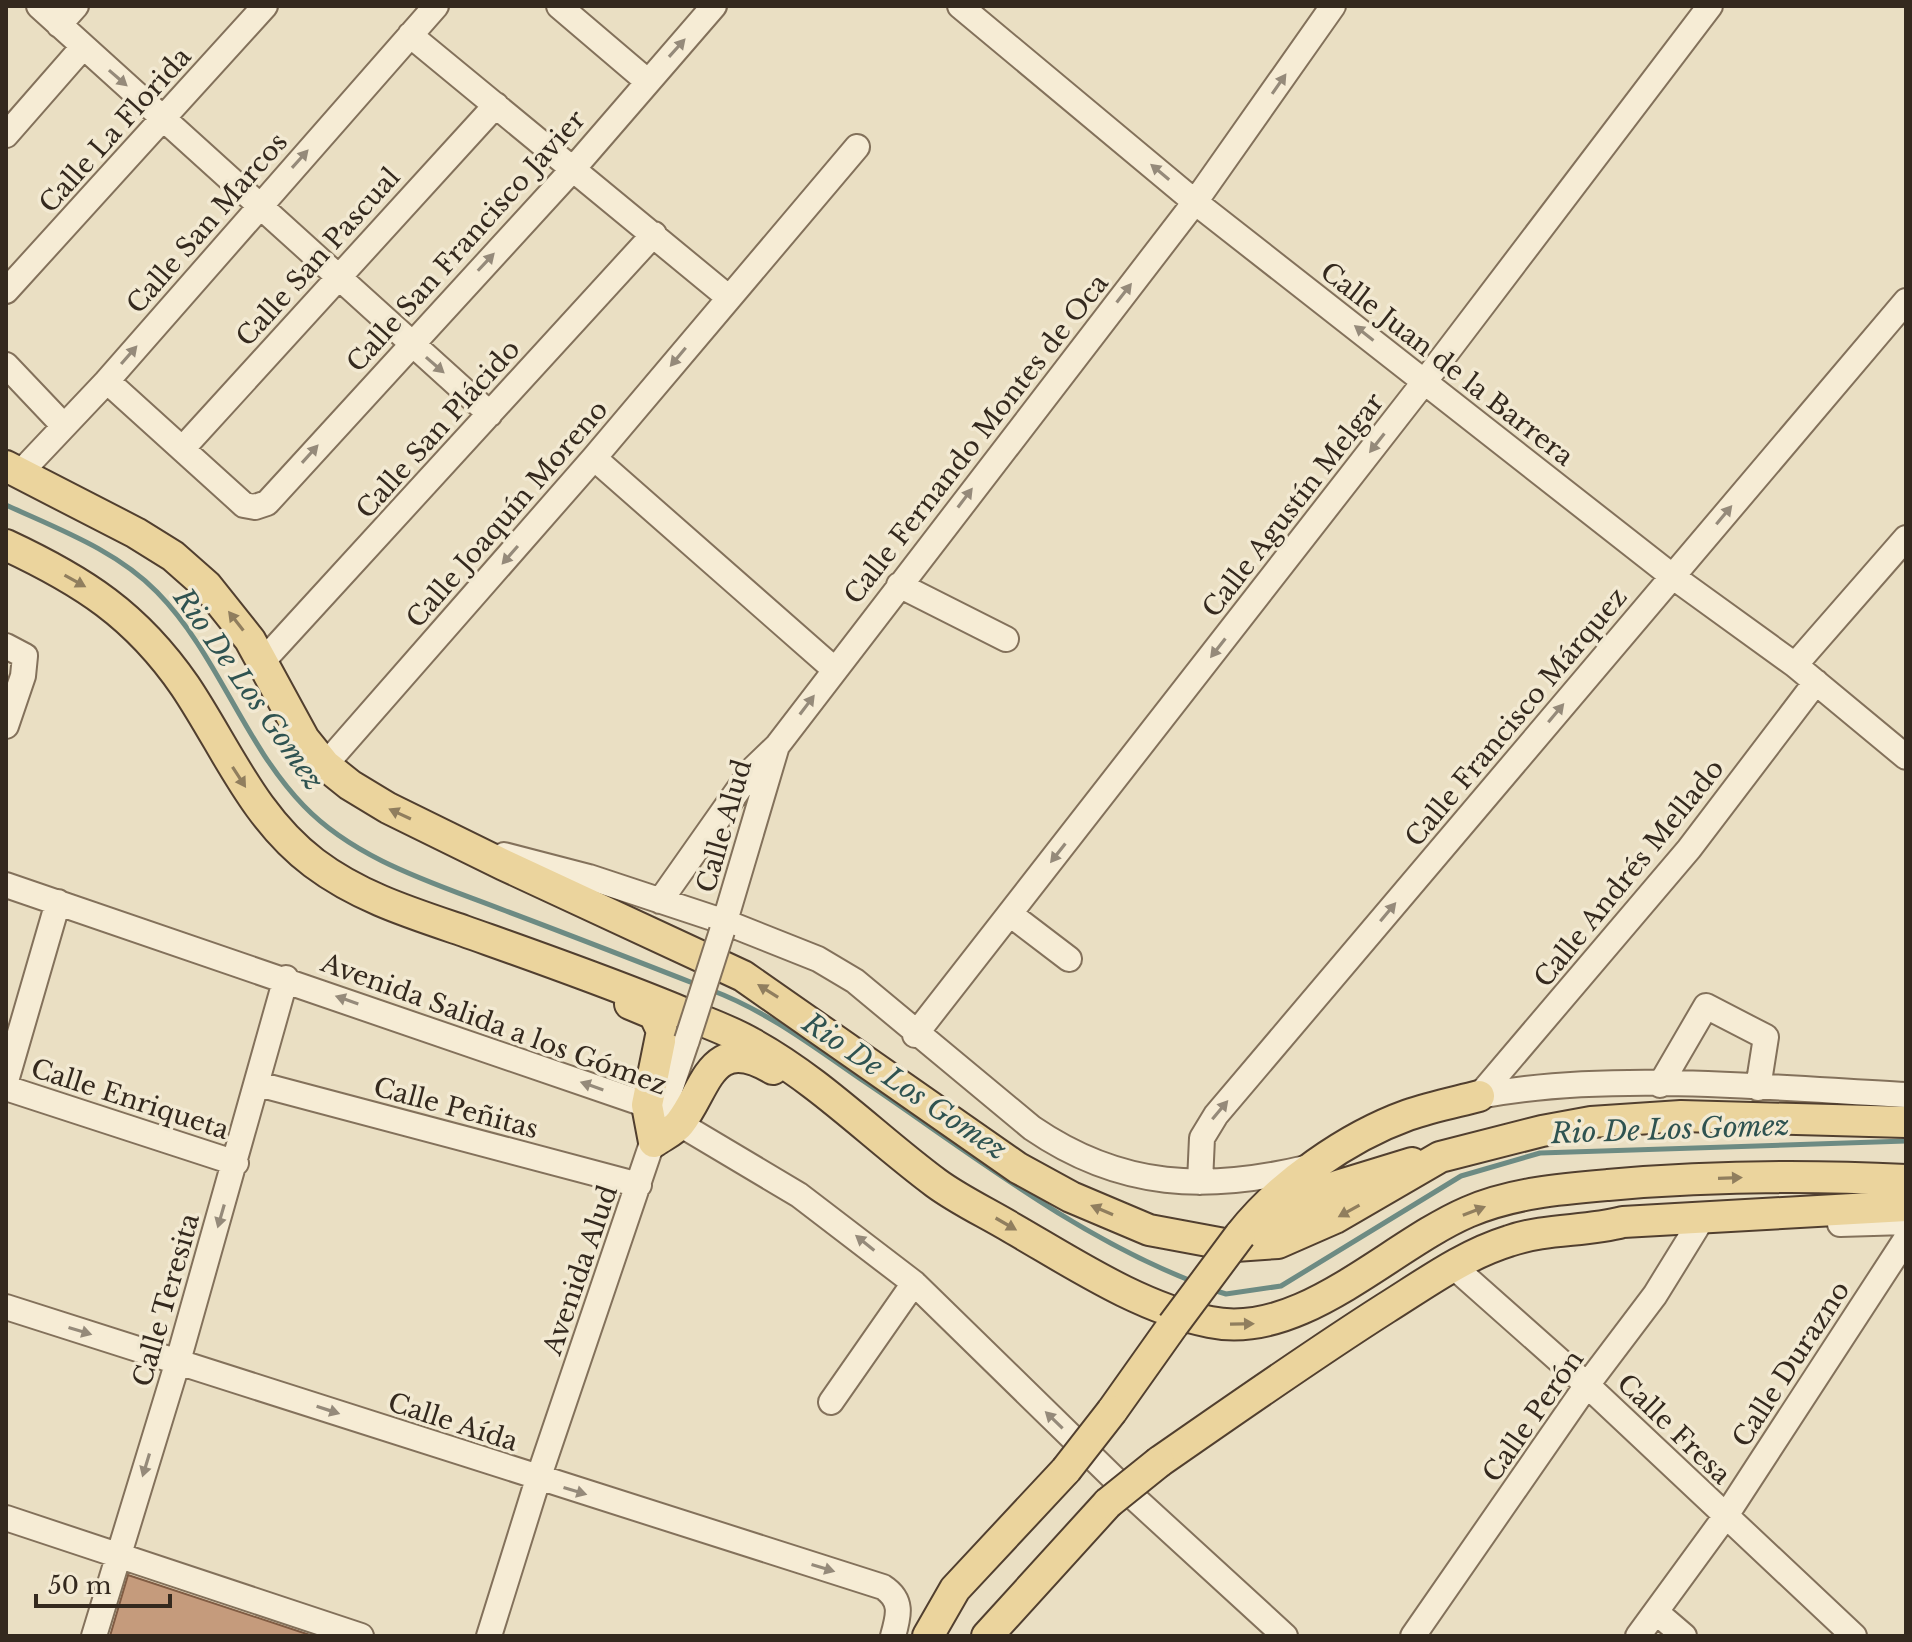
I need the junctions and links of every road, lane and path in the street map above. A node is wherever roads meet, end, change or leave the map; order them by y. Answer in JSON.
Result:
{"nodes":[{"id":1,"x":76,"y":6,"type":"edge"},
{"id":2,"x":265,"y":6,"type":"edge"},
{"id":3,"x":436,"y":6,"type":"edge"},
{"id":4,"x":559,"y":6,"type":"edge"},
{"id":5,"x":714,"y":6,"type":"edge"},
{"id":6,"x":960,"y":6,"type":"edge"},
{"id":7,"x":1333,"y":6,"type":"edge"},
{"id":8,"x":1710,"y":6,"type":"edge"},
{"id":9,"x":46,"y":11,"type":"edge"},
{"id":10,"x":410,"y":35,"type":"junction"},
{"id":11,"x":83,"y":47,"type":"junction"},
{"id":12,"x":647,"y":81,"type":"junction"},
{"id":13,"x":496,"y":105,"type":"junction"},
{"id":14,"x":164,"y":118,"type":"junction"},
{"id":15,"x":6,"y":135,"type":"edge"},
{"id":16,"x":857,"y":147,"type":"dead end"},
{"id":17,"x":573,"y":169,"type":"junction"},
{"id":18,"x":1195,"y":202,"type":"junction"},
{"id":19,"x":259,"y":205,"type":"junction"},
{"id":20,"x":654,"y":234,"type":"junction"},
{"id":21,"x":338,"y":275,"type":"junction"},
{"id":22,"x":6,"y":291,"type":"edge"},
{"id":23,"x":728,"y":297,"type":"junction"},
{"id":24,"x":1906,"y":301,"type":"edge"},
{"id":25,"x":410,"y":344,"type":"junction"},
{"id":26,"x":6,"y":365,"type":"edge"},
{"id":27,"x":107,"y":381,"type":"junction"},
{"id":28,"x":1425,"y":381,"type":"junction"},
{"id":29,"x":490,"y":414,"type":"junction"},
{"id":30,"x":63,"y":425,"type":"junction"},
{"id":31,"x":184,"y":447,"type":"junction"},
{"id":32,"x":594,"y":458,"type":"junction"},
{"id":33,"x":13,"y":470,"type":"edge"},
{"id":34,"x":1906,"y":538,"type":"edge"},
{"id":35,"x":6,"y":545,"type":"edge"},
{"id":36,"x":1672,"y":576,"type":"junction"},
{"id":37,"x":899,"y":585,"type":"junction"},
{"id":38,"x":1006,"y":639,"type":"dead end"},
{"id":39,"x":6,"y":646,"type":"edge"},
{"id":40,"x":263,"y":661,"type":"junction"},
{"id":41,"x":1795,"y":665,"type":"junction"},
{"id":42,"x":834,"y":669,"type":"junction"},
{"id":43,"x":1816,"y":682,"type":"junction"},
{"id":44,"x":6,"y":726,"type":"edge"},
{"id":45,"x":777,"y":746,"type":"junction"},
{"id":46,"x":1906,"y":757,"type":"edge"},
{"id":47,"x":325,"y":765,"type":"junction"},
{"id":48,"x":471,"y":847,"type":"junction"},
{"id":49,"x":6,"y":885,"type":"edge"},
{"id":50,"x":660,"y":901,"type":"junction"},
{"id":51,"x":58,"y":902,"type":"junction"},
{"id":52,"x":1010,"y":914,"type":"junction"},
{"id":53,"x":450,"y":926,"type":"junction"},
{"id":54,"x":723,"y":926,"type":"junction"},
{"id":55,"x":1069,"y":959,"type":"dead end"},
{"id":56,"x":286,"y":978,"type":"junction"},
{"id":57,"x":915,"y":1035,"type":"junction"},
{"id":58,"x":6,"y":1081,"type":"edge"},
{"id":59,"x":258,"y":1084,"type":"junction"},
{"id":60,"x":1660,"y":1085,"type":"junction"},
{"id":61,"x":6,"y":1088,"type":"edge"},
{"id":62,"x":1758,"y":1088,"type":"junction"},
{"id":63,"x":1906,"y":1095,"type":"edge"},
{"id":64,"x":1479,"y":1096,"type":"junction"},
{"id":65,"x":661,"y":1121,"type":"junction"},
{"id":66,"x":1906,"y":1122,"type":"edge"},
{"id":67,"x":1440,"y":1157,"type":"junction"},
{"id":68,"x":236,"y":1163,"type":"junction"},
{"id":69,"x":1315,"y":1165,"type":"junction"},
{"id":70,"x":1906,"y":1180,"type":"edge"},
{"id":71,"x":1200,"y":1182,"type":"junction"},
{"id":72,"x":639,"y":1185,"type":"junction"},
{"id":73,"x":938,"y":1185,"type":"junction"},
{"id":74,"x":1906,"y":1206,"type":"edge"},
{"id":75,"x":1906,"y":1222,"type":"edge"},
{"id":76,"x":1697,"y":1227,"type":"junction"},
{"id":77,"x":1599,"y":1228,"type":"junction"},
{"id":78,"x":1242,"y":1233,"type":"junction"},
{"id":79,"x":1906,"y":1239,"type":"edge"},
{"id":80,"x":1453,"y":1266,"type":"junction"},
{"id":81,"x":914,"y":1283,"type":"junction"},
{"id":82,"x":6,"y":1307,"type":"edge"},
{"id":83,"x":178,"y":1361,"type":"junction"},
{"id":84,"x":1587,"y":1385,"type":"junction"},
{"id":85,"x":831,"y":1402,"type":"dead end"},
{"id":86,"x":538,"y":1479,"type":"junction"},
{"id":87,"x":1119,"y":1498,"type":"junction"},
{"id":88,"x":1725,"y":1517,"type":"junction"},
{"id":89,"x":6,"y":1518,"type":"edge"},
{"id":90,"x":118,"y":1554,"type":"junction"},
{"id":91,"x":1656,"y":1612,"type":"junction"},
{"id":92,"x":998,"y":1632,"type":"edge"},
{"id":93,"x":94,"y":1636,"type":"edge"},
{"id":94,"x":361,"y":1636,"type":"edge"},
{"id":95,"x":489,"y":1636,"type":"edge"},
{"id":96,"x":893,"y":1636,"type":"edge"},
{"id":97,"x":928,"y":1636,"type":"edge"},
{"id":98,"x":1285,"y":1636,"type":"edge"},
{"id":99,"x":1413,"y":1636,"type":"edge"},
{"id":100,"x":1638,"y":1636,"type":"edge"},
{"id":101,"x":1684,"y":1636,"type":"edge"},
{"id":102,"x":1854,"y":1636,"type":"edge"}],
"edges":[{"from":1,"to":9,"type":"street"},
{"from":2,"to":14,"type":"street","name":"Calle La Florida"},
{"from":3,"to":10,"type":"street","name":"Calle San Marcos"},
{"from":4,"to":12,"type":"street"},
{"from":12,"to":5,"type":"street","name":"Calle San Francisco Javier","one_way":true},
{"from":18,"to":6,"type":"street","name":"Calle Juan de la Barrera","one_way":true},
{"from":18,"to":7,"type":"street","name":"Calle Fernando Montes de Oca","one_way":true},
{"from":8,"to":28,"type":"street","name":"Calle Agustín Melgar"},
{"from":9,"to":11,"type":"street"},
{"from":10,"to":13,"type":"street"},
{"from":19,"to":10,"type":"street","name":"Calle San Marcos","one_way":true},
{"from":11,"to":14,"type":"street","one_way":true},
{"from":11,"to":15,"type":"street"},
{"from":12,"to":17,"type":"street","name":"Calle San Francisco Javier"},
{"from":13,"to":17,"type":"street"},
{"from":13,"to":21,"type":"street","name":"Calle San Pascual"},
{"from":14,"to":19,"type":"street"},
{"from":14,"to":22,"type":"street","name":"Calle La Florida"},
{"from":16,"to":23,"type":"street","name":"Calle Joaquín Moreno"},
{"from":17,"to":20,"type":"street"},
{"from":25,"to":17,"type":"street","name":"Calle San Francisco Javier","one_way":true},
{"from":28,"to":18,"type":"street","name":"Calle Juan de la Barrera","one_way":true},
{"from":37,"to":18,"type":"street","name":"Calle Fernando Montes de Oca","one_way":true},
{"from":19,"to":21,"type":"street"},
{"from":27,"to":19,"type":"street","name":"Calle San Marcos","one_way":true},
{"from":20,"to":23,"type":"street"},
{"from":20,"to":29,"type":"street","name":"Calle San Plácido"},
{"from":21,"to":25,"type":"street"},
{"from":21,"to":31,"type":"street","name":"Calle San Pascual"},
{"from":23,"to":32,"type":"street","name":"Calle Joaquín Moreno","one_way":true},
{"from":36,"to":24,"type":"street","name":"Calle Francisco Márquez","one_way":true},
{"from":25,"to":29,"type":"street","one_way":true},
{"from":31,"to":25,"type":"street","name":"Calle San Francisco Javier","one_way":true},
{"from":26,"to":30,"type":"street"},
{"from":27,"to":30,"type":"street","name":"Calle San Marcos"},
{"from":27,"to":31,"type":"street"},
{"from":28,"to":36,"type":"street","name":"Calle Juan de la Barrera"},
{"from":28,"to":52,"type":"street","name":"Calle Agustín Melgar","one_way":true},
{"from":29,"to":40,"type":"street","name":"Calle San Plácido"},
{"from":30,"to":33,"type":"street","name":"Calle San Marcos"},
{"from":32,"to":42,"type":"street"},
{"from":32,"to":47,"type":"street","name":"Calle Joaquín Moreno","one_way":true},
{"from":40,"to":33,"type":"main road","one_way":true},
{"from":34,"to":41,"type":"street"},
{"from":35,"to":53,"type":"main road","one_way":true},
{"from":36,"to":41,"type":"street","name":"Calle Juan de la Barrera"},
{"from":71,"to":36,"type":"street","name":"Calle Francisco Márquez","one_way":true},
{"from":37,"to":38,"type":"street"},
{"from":37,"to":42,"type":"street","name":"Calle Fernando Montes de Oca"},
{"from":39,"to":44,"type":"street"},
{"from":40,"to":47,"type":"main road"},
{"from":41,"to":43,"type":"street","name":"Calle Juan de la Barrera"},
{"from":45,"to":42,"type":"street","name":"Calle Fernando Montes de Oca","one_way":true},
{"from":43,"to":46,"type":"street","name":"Calle Juan de la Barrera"},
{"from":43,"to":64,"type":"street","name":"Calle Andrés Mellado"},
{"from":45,"to":50,"type":"street","name":"Calle Fernando Montes de Oca"},
{"from":45,"to":54,"type":"street","name":"Calle Alud"},
{"from":48,"to":47,"type":"main road","one_way":true},
{"from":48,"to":50,"type":"street"},
{"from":67,"to":48,"type":"main road","one_way":true},
{"from":49,"to":51,"type":"street","name":"Avenida Salida a los Gómez"},
{"from":50,"to":54,"type":"street"},
{"from":51,"to":56,"type":"street","name":"Avenida Salida a los Gómez"},
{"from":51,"to":58,"type":"street"},
{"from":52,"to":55,"type":"street"},
{"from":52,"to":57,"type":"street","name":"Calle Agustín Melgar"},
{"from":53,"to":65,"type":"main road"},
{"from":53,"to":73,"type":"main road"},
{"from":54,"to":57,"type":"street"},
{"from":54,"to":65,"type":"street","name":"Avenida Alud","bridge":true},
{"from":56,"to":59,"type":"street","name":"Calle Teresita"},
{"from":65,"to":56,"type":"street","name":"Avenida Salida a los Gómez","one_way":true},
{"from":57,"to":71,"type":"street"},
{"from":59,"to":68,"type":"street","name":"Calle Teresita"},
{"from":59,"to":72,"type":"street","name":"Calle Peñitas"},
{"from":60,"to":62,"type":"street"},
{"from":60,"to":62,"type":"street"},
{"from":60,"to":64,"type":"street"},
{"from":61,"to":68,"type":"street","name":"Calle Enriqueta"},
{"from":62,"to":63,"type":"street"},
{"from":64,"to":69,"type":"main road"},
{"from":65,"to":72,"type":"street","name":"Avenida Alud"},
{"from":65,"to":73,"type":"main road"},
{"from":81,"to":65,"type":"street","name":"Avenida Salida a los Gómez","one_way":true},
{"from":66,"to":67,"type":"main road"},
{"from":67,"to":78,"type":"main road"},
{"from":68,"to":83,"type":"street","name":"Calle Teresita","one_way":true},
{"from":69,"to":71,"type":"street"},
{"from":69,"to":78,"type":"main road"},
{"from":73,"to":70,"type":"main road","one_way":true},
{"from":72,"to":86,"type":"street","name":"Avenida Alud"},
{"from":74,"to":77,"type":"main road"},
{"from":75,"to":76,"type":"street"},
{"from":76,"to":77,"type":"street"},
{"from":76,"to":84,"type":"street","name":"Calle Perón"},
{"from":77,"to":80,"type":"main road"},
{"from":78,"to":97,"type":"main road","bridge":true},
{"from":79,"to":88,"type":"street","name":"Calle Durazno"},
{"from":80,"to":84,"type":"street","name":"Calle Fresa"},
{"from":80,"to":87,"type":"main road","bridge":true},
{"from":81,"to":85,"type":"street"},
{"from":87,"to":81,"type":"street","name":"Avenida Salida a los Gómez","one_way":true},
{"from":82,"to":83,"type":"street","name":"Calle Aída","one_way":true},
{"from":83,"to":86,"type":"street","name":"Calle Aída","one_way":true},
{"from":83,"to":90,"type":"street","name":"Calle Teresita","one_way":true},
{"from":84,"to":88,"type":"street","name":"Calle Fresa"},
{"from":84,"to":99,"type":"street","name":"Calle Perón"},
{"from":86,"to":95,"type":"street","name":"Avenida Alud"},
{"from":86,"to":96,"type":"street","name":"Calle Aída","one_way":true},
{"from":87,"to":92,"type":"main road"},
{"from":87,"to":98,"type":"street","name":"Avenida Salida a los Gómez"},
{"from":88,"to":91,"type":"street","name":"Calle Durazno"},
{"from":88,"to":102,"type":"street","name":"Calle Fresa"},
{"from":89,"to":90,"type":"street"},
{"from":90,"to":93,"type":"street","name":"Calle Teresita"},
{"from":90,"to":94,"type":"street"},
{"from":91,"to":100,"type":"street","name":"Calle Durazno"},
{"from":91,"to":101,"type":"street"}]}
